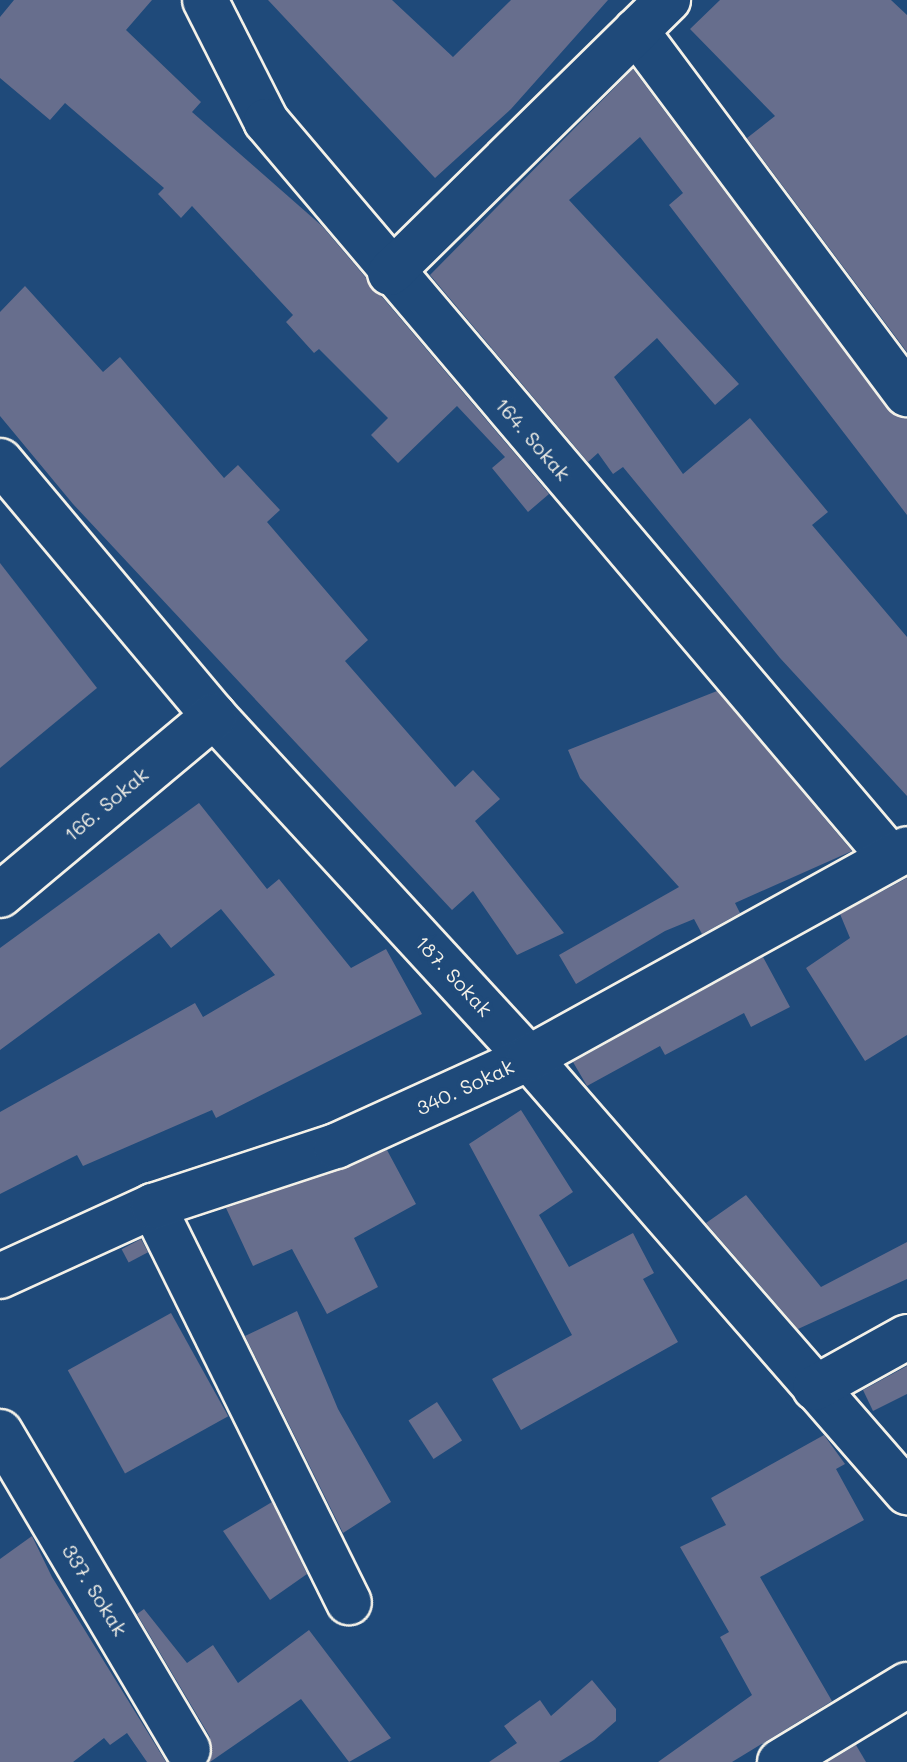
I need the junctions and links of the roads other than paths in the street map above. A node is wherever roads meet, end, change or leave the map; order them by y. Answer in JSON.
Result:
{"nodes":[{"id":1,"x":205,"y":0,"type":"edge"},
{"id":2,"x":668,"y":0,"type":"edge"},
{"id":3,"x":636,"y":31,"type":"junction"},
{"id":4,"x":390,"y":273,"type":"junction"},
{"id":5,"x":907,"y":394,"type":"edge"},
{"id":6,"x":0,"y":461,"type":"edge"},
{"id":7,"x":214,"y":716,"type":"junction"},
{"id":8,"x":899,"y":853,"type":"edge"},
{"id":9,"x":0,"y":895,"type":"edge"},
{"id":10,"x":529,"y":1058,"type":"junction"},
{"id":11,"x":153,"y":1206,"type":"junction"},
{"id":12,"x":0,"y":1276,"type":"edge"},
{"id":13,"x":907,"y":1337,"type":"edge"},
{"id":14,"x":815,"y":1388,"type":"junction"},
{"id":15,"x":0,"y":1432,"type":"edge"},
{"id":16,"x":907,"y":1492,"type":"edge"},
{"id":17,"x":14,"y":1493,"type":"edge"},
{"id":18,"x":349,"y":1602,"type":"dead end"},
{"id":19,"x":907,"y":1685,"type":"edge"},
{"id":20,"x":188,"y":1750,"type":"dead end"},
{"id":21,"x":780,"y":1762,"type":"edge"}],
"edges":[{"from":1,"to":4,"type":"street","name":"164. Sokak"},
{"from":2,"to":3,"type":"street"},
{"from":3,"to":4,"type":"street"},
{"from":3,"to":5,"type":"street"},
{"from":4,"to":8,"type":"street","name":"164. Sokak"},
{"from":6,"to":7,"type":"street","name":"187. Sokak"},
{"from":7,"to":9,"type":"street","name":"166. Sokak"},
{"from":7,"to":10,"type":"street","name":"187. Sokak"},
{"from":8,"to":10,"type":"street","name":"340. Sokak"},
{"from":10,"to":11,"type":"street","name":"340. Sokak"},
{"from":10,"to":14,"type":"street","name":"187. Sokak"},
{"from":11,"to":12,"type":"street","name":"340. Sokak"},
{"from":11,"to":18,"type":"street"},
{"from":13,"to":14,"type":"street"},
{"from":14,"to":16,"type":"street","name":"187. Sokak"},
{"from":15,"to":17,"type":"street","name":"337. Sokak"},
{"from":17,"to":20,"type":"street","name":"337. Sokak"},
{"from":19,"to":21,"type":"street"}]}
